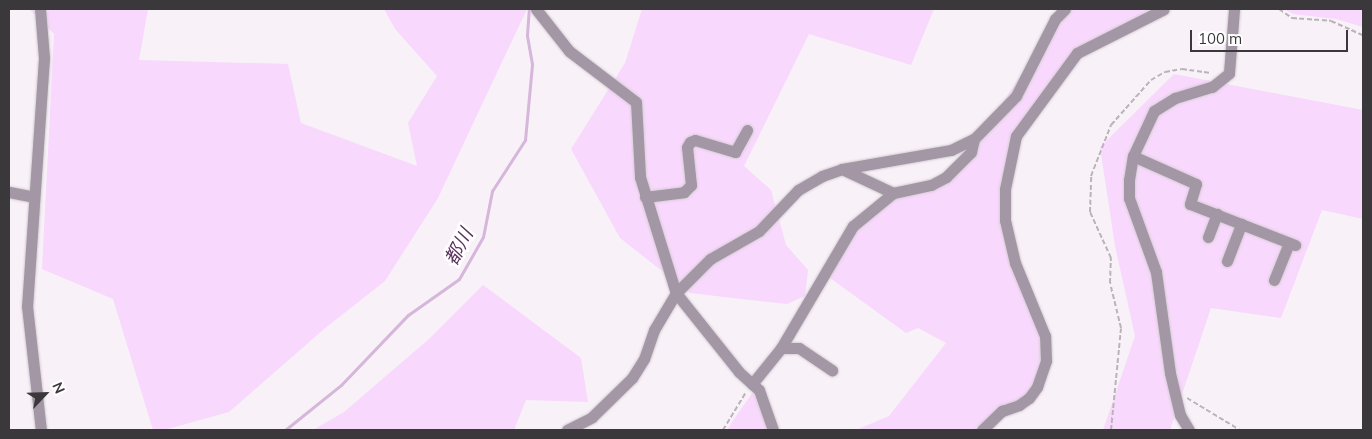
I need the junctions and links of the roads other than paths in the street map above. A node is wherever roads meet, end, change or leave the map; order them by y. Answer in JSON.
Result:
{"nodes":[{"id":1,"x":40,"y":9,"type":"edge"},
{"id":2,"x":536,"y":9,"type":"edge"},
{"id":3,"x":1065,"y":9,"type":"edge"},
{"id":4,"x":1164,"y":9,"type":"edge"},
{"id":5,"x":1234,"y":9,"type":"edge"},
{"id":6,"x":747,"y":130,"type":"dead end"},
{"id":7,"x":974,"y":139,"type":"junction"},
{"id":8,"x":1133,"y":156,"type":"junction"},
{"id":9,"x":842,"y":169,"type":"junction"},
{"id":10,"x":9,"y":192,"type":"edge"},
{"id":11,"x":893,"y":193,"type":"junction"},
{"id":12,"x":34,"y":197,"type":"junction"},
{"id":13,"x":645,"y":197,"type":"junction"},
{"id":14,"x":1217,"y":214,"type":"junction"},
{"id":15,"x":1241,"y":224,"type":"junction"},
{"id":16,"x":1208,"y":237,"type":"dead end"},
{"id":17,"x":1227,"y":261,"type":"dead end"},
{"id":18,"x":1274,"y":280,"type":"dead end"},
{"id":19,"x":676,"y":294,"type":"junction"},
{"id":20,"x":781,"y":348,"type":"junction"},
{"id":21,"x":832,"y":370,"type":"dead end"},
{"id":22,"x":752,"y":384,"type":"junction"},
{"id":23,"x":41,"y":430,"type":"edge"},
{"id":24,"x":567,"y":430,"type":"edge"},
{"id":25,"x":773,"y":430,"type":"edge"},
{"id":26,"x":982,"y":430,"type":"edge"},
{"id":27,"x":1189,"y":430,"type":"edge"}],
"edges":[{"from":1,"to":12,"type":"street"},
{"from":2,"to":13,"type":"street"},
{"from":3,"to":7,"type":"street"},
{"from":4,"to":26,"type":"street"},
{"from":5,"to":8,"type":"street"},
{"from":6,"to":13,"type":"street"},
{"from":7,"to":9,"type":"street"},
{"from":7,"to":11,"type":"street"},
{"from":8,"to":14,"type":"street"},
{"from":8,"to":27,"type":"street"},
{"from":9,"to":11,"type":"street"},
{"from":9,"to":19,"type":"street"},
{"from":10,"to":12,"type":"street"},
{"from":11,"to":20,"type":"street"},
{"from":12,"to":23,"type":"street"},
{"from":13,"to":19,"type":"street"},
{"from":14,"to":15,"type":"street"},
{"from":14,"to":16,"type":"street"},
{"from":15,"to":17,"type":"street"},
{"from":15,"to":18,"type":"street"},
{"from":19,"to":22,"type":"street"},
{"from":19,"to":24,"type":"street"},
{"from":20,"to":21,"type":"street"},
{"from":20,"to":22,"type":"street"},
{"from":22,"to":25,"type":"street"}]}
